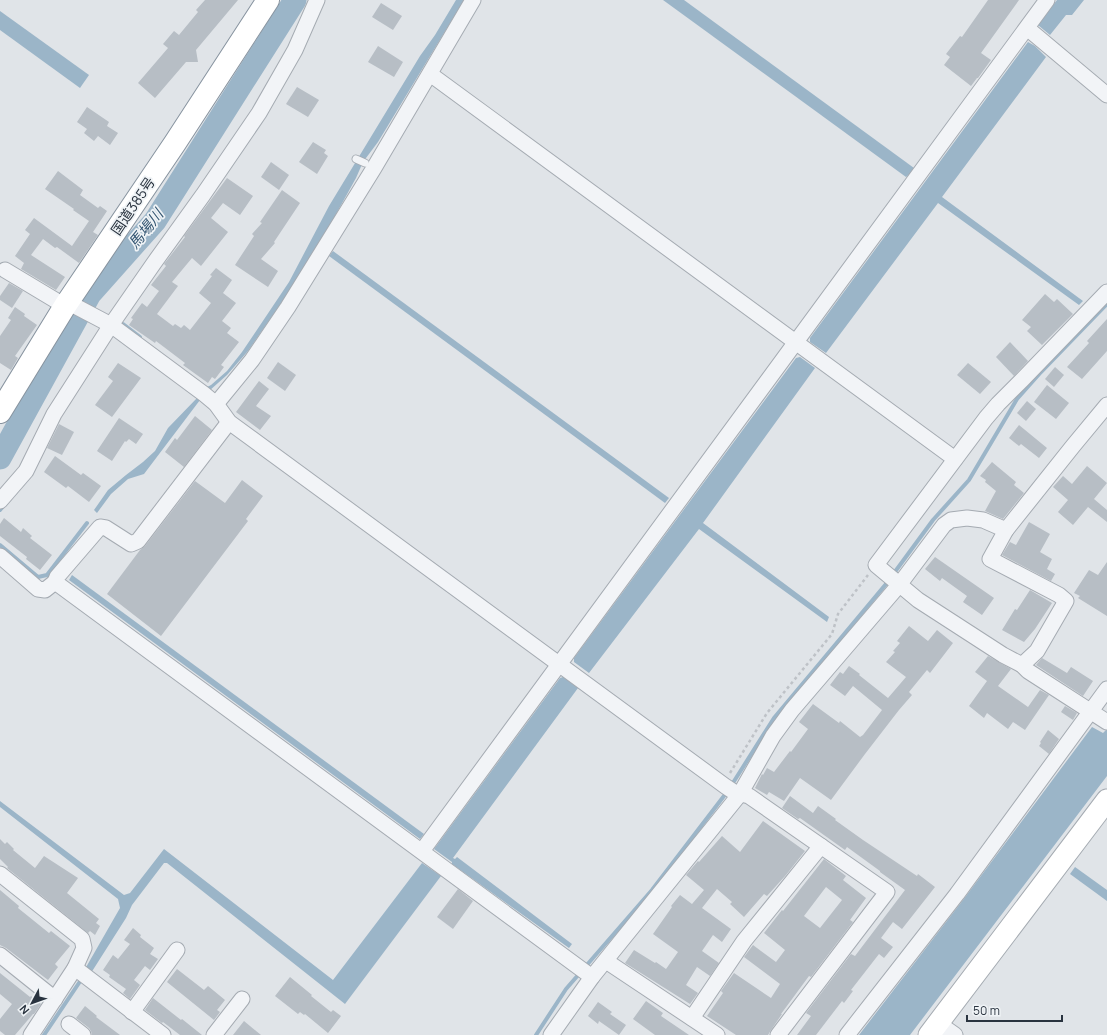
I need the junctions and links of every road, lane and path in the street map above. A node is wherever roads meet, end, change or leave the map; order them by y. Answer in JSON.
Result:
{"nodes":[{"id":1,"x":268,"y":0,"type":"edge"},
{"id":2,"x":317,"y":0,"type":"edge"},
{"id":3,"x":473,"y":0,"type":"edge"},
{"id":4,"x":1043,"y":1,"type":"edge"},
{"id":5,"x":1027,"y":28,"type":"junction"},
{"id":6,"x":430,"y":74,"type":"junction"},
{"id":7,"x":1107,"y":95,"type":"edge"},
{"id":8,"x":356,"y":159,"type":"dead end"},
{"id":9,"x":364,"y":163,"type":"dead end"},
{"id":10,"x":5,"y":270,"type":"dead end"},
{"id":11,"x":1107,"y":292,"type":"edge"},
{"id":12,"x":70,"y":306,"type":"junction"},
{"id":13,"x":111,"y":326,"type":"junction"},
{"id":14,"x":796,"y":343,"type":"junction"},
{"id":15,"x":216,"y":404,"type":"junction"},
{"id":16,"x":1107,"y":405,"type":"edge"},
{"id":17,"x":0,"y":412,"type":"edge"},
{"id":18,"x":229,"y":422,"type":"junction"},
{"id":19,"x":955,"y":459,"type":"junction"},
{"id":20,"x":0,"y":501,"type":"edge"},
{"id":21,"x":1006,"y":530,"type":"junction"},
{"id":22,"x":0,"y":556,"type":"edge"},
{"id":23,"x":889,"y":577,"type":"junction"},
{"id":24,"x":55,"y":582,"type":"junction"},
{"id":25,"x":559,"y":663,"type":"junction"},
{"id":26,"x":1022,"y":665,"type":"junction"},
{"id":27,"x":1107,"y":690,"type":"edge"},
{"id":28,"x":1091,"y":712,"type":"junction"},
{"id":29,"x":1107,"y":722,"type":"edge"},
{"id":30,"x":731,"y":789,"type":"junction"},
{"id":31,"x":1107,"y":800,"type":"edge"},
{"id":32,"x":821,"y":846,"type":"junction"},
{"id":33,"x":422,"y":851,"type":"junction"},
{"id":34,"x":0,"y":874,"type":"edge"},
{"id":35,"x":177,"y":950,"type":"dead end"},
{"id":36,"x":0,"y":955,"type":"edge"},
{"id":37,"x":606,"y":961,"type":"junction"},
{"id":38,"x":75,"y":968,"type":"junction"},
{"id":39,"x":586,"y":972,"type":"junction"},
{"id":40,"x":55,"y":999,"type":"junction"},
{"id":41,"x":242,"y":999,"type":"dead end"},
{"id":42,"x":132,"y":1012,"type":"junction"},
{"id":43,"x":692,"y":1018,"type":"junction"},
{"id":44,"x":69,"y":1024,"type":"dead end"},
{"id":45,"x":941,"y":1031,"type":"edge"},
{"id":46,"x":31,"y":1035,"type":"edge"},
{"id":47,"x":83,"y":1035,"type":"edge"},
{"id":48,"x":163,"y":1035,"type":"edge"},
{"id":49,"x":214,"y":1035,"type":"edge"},
{"id":50,"x":551,"y":1035,"type":"edge"},
{"id":51,"x":717,"y":1035,"type":"edge"},
{"id":52,"x":778,"y":1035,"type":"edge"},
{"id":53,"x":847,"y":1035,"type":"edge"}],
"edges":[{"from":1,"to":12,"type":"highway","name":"国道385号"},
{"from":2,"to":13,"type":"street"},
{"from":3,"to":6,"type":"street"},
{"from":4,"to":5,"type":"street"},
{"from":5,"to":7,"type":"street"},
{"from":5,"to":14,"type":"street"},
{"from":6,"to":14,"type":"street"},
{"from":6,"to":15,"type":"street"},
{"from":8,"to":9,"type":"lane"},
{"from":10,"to":12,"type":"street"},
{"from":11,"to":19,"type":"street"},
{"from":12,"to":13,"type":"street"},
{"from":12,"to":17,"type":"highway","name":"国道385号"},
{"from":13,"to":15,"type":"street"},
{"from":13,"to":20,"type":"street"},
{"from":14,"to":19,"type":"street"},
{"from":14,"to":25,"type":"street"},
{"from":15,"to":18,"type":"street"},
{"from":16,"to":21,"type":"street"},
{"from":18,"to":24,"type":"street"},
{"from":18,"to":25,"type":"street"},
{"from":19,"to":23,"type":"street"},
{"from":21,"to":23,"type":"street"},
{"from":21,"to":26,"type":"street"},
{"from":22,"to":24,"type":"street"},
{"from":23,"to":26,"type":"street"},
{"from":23,"to":30,"type":"street"},
{"from":23,"to":30,"type":"path"},
{"from":24,"to":33,"type":"street"},
{"from":25,"to":30,"type":"street"},
{"from":25,"to":33,"type":"street"},
{"from":26,"to":28,"type":"street"},
{"from":27,"to":28,"type":"street"},
{"from":28,"to":29,"type":"street"},
{"from":28,"to":53,"type":"street"},
{"from":30,"to":32,"type":"street"},
{"from":30,"to":37,"type":"street"},
{"from":31,"to":45,"type":"street"},
{"from":32,"to":43,"type":"street"},
{"from":32,"to":52,"type":"street"},
{"from":33,"to":39,"type":"street"},
{"from":34,"to":38,"type":"street"},
{"from":35,"to":42,"type":"street"},
{"from":36,"to":40,"type":"street"},
{"from":37,"to":39,"type":"street"},
{"from":37,"to":43,"type":"street"},
{"from":38,"to":40,"type":"street"},
{"from":38,"to":42,"type":"street"},
{"from":39,"to":50,"type":"street"},
{"from":40,"to":46,"type":"street"},
{"from":41,"to":49,"type":"street"},
{"from":42,"to":48,"type":"street"},
{"from":43,"to":51,"type":"street"},
{"from":44,"to":47,"type":"street"}]}
